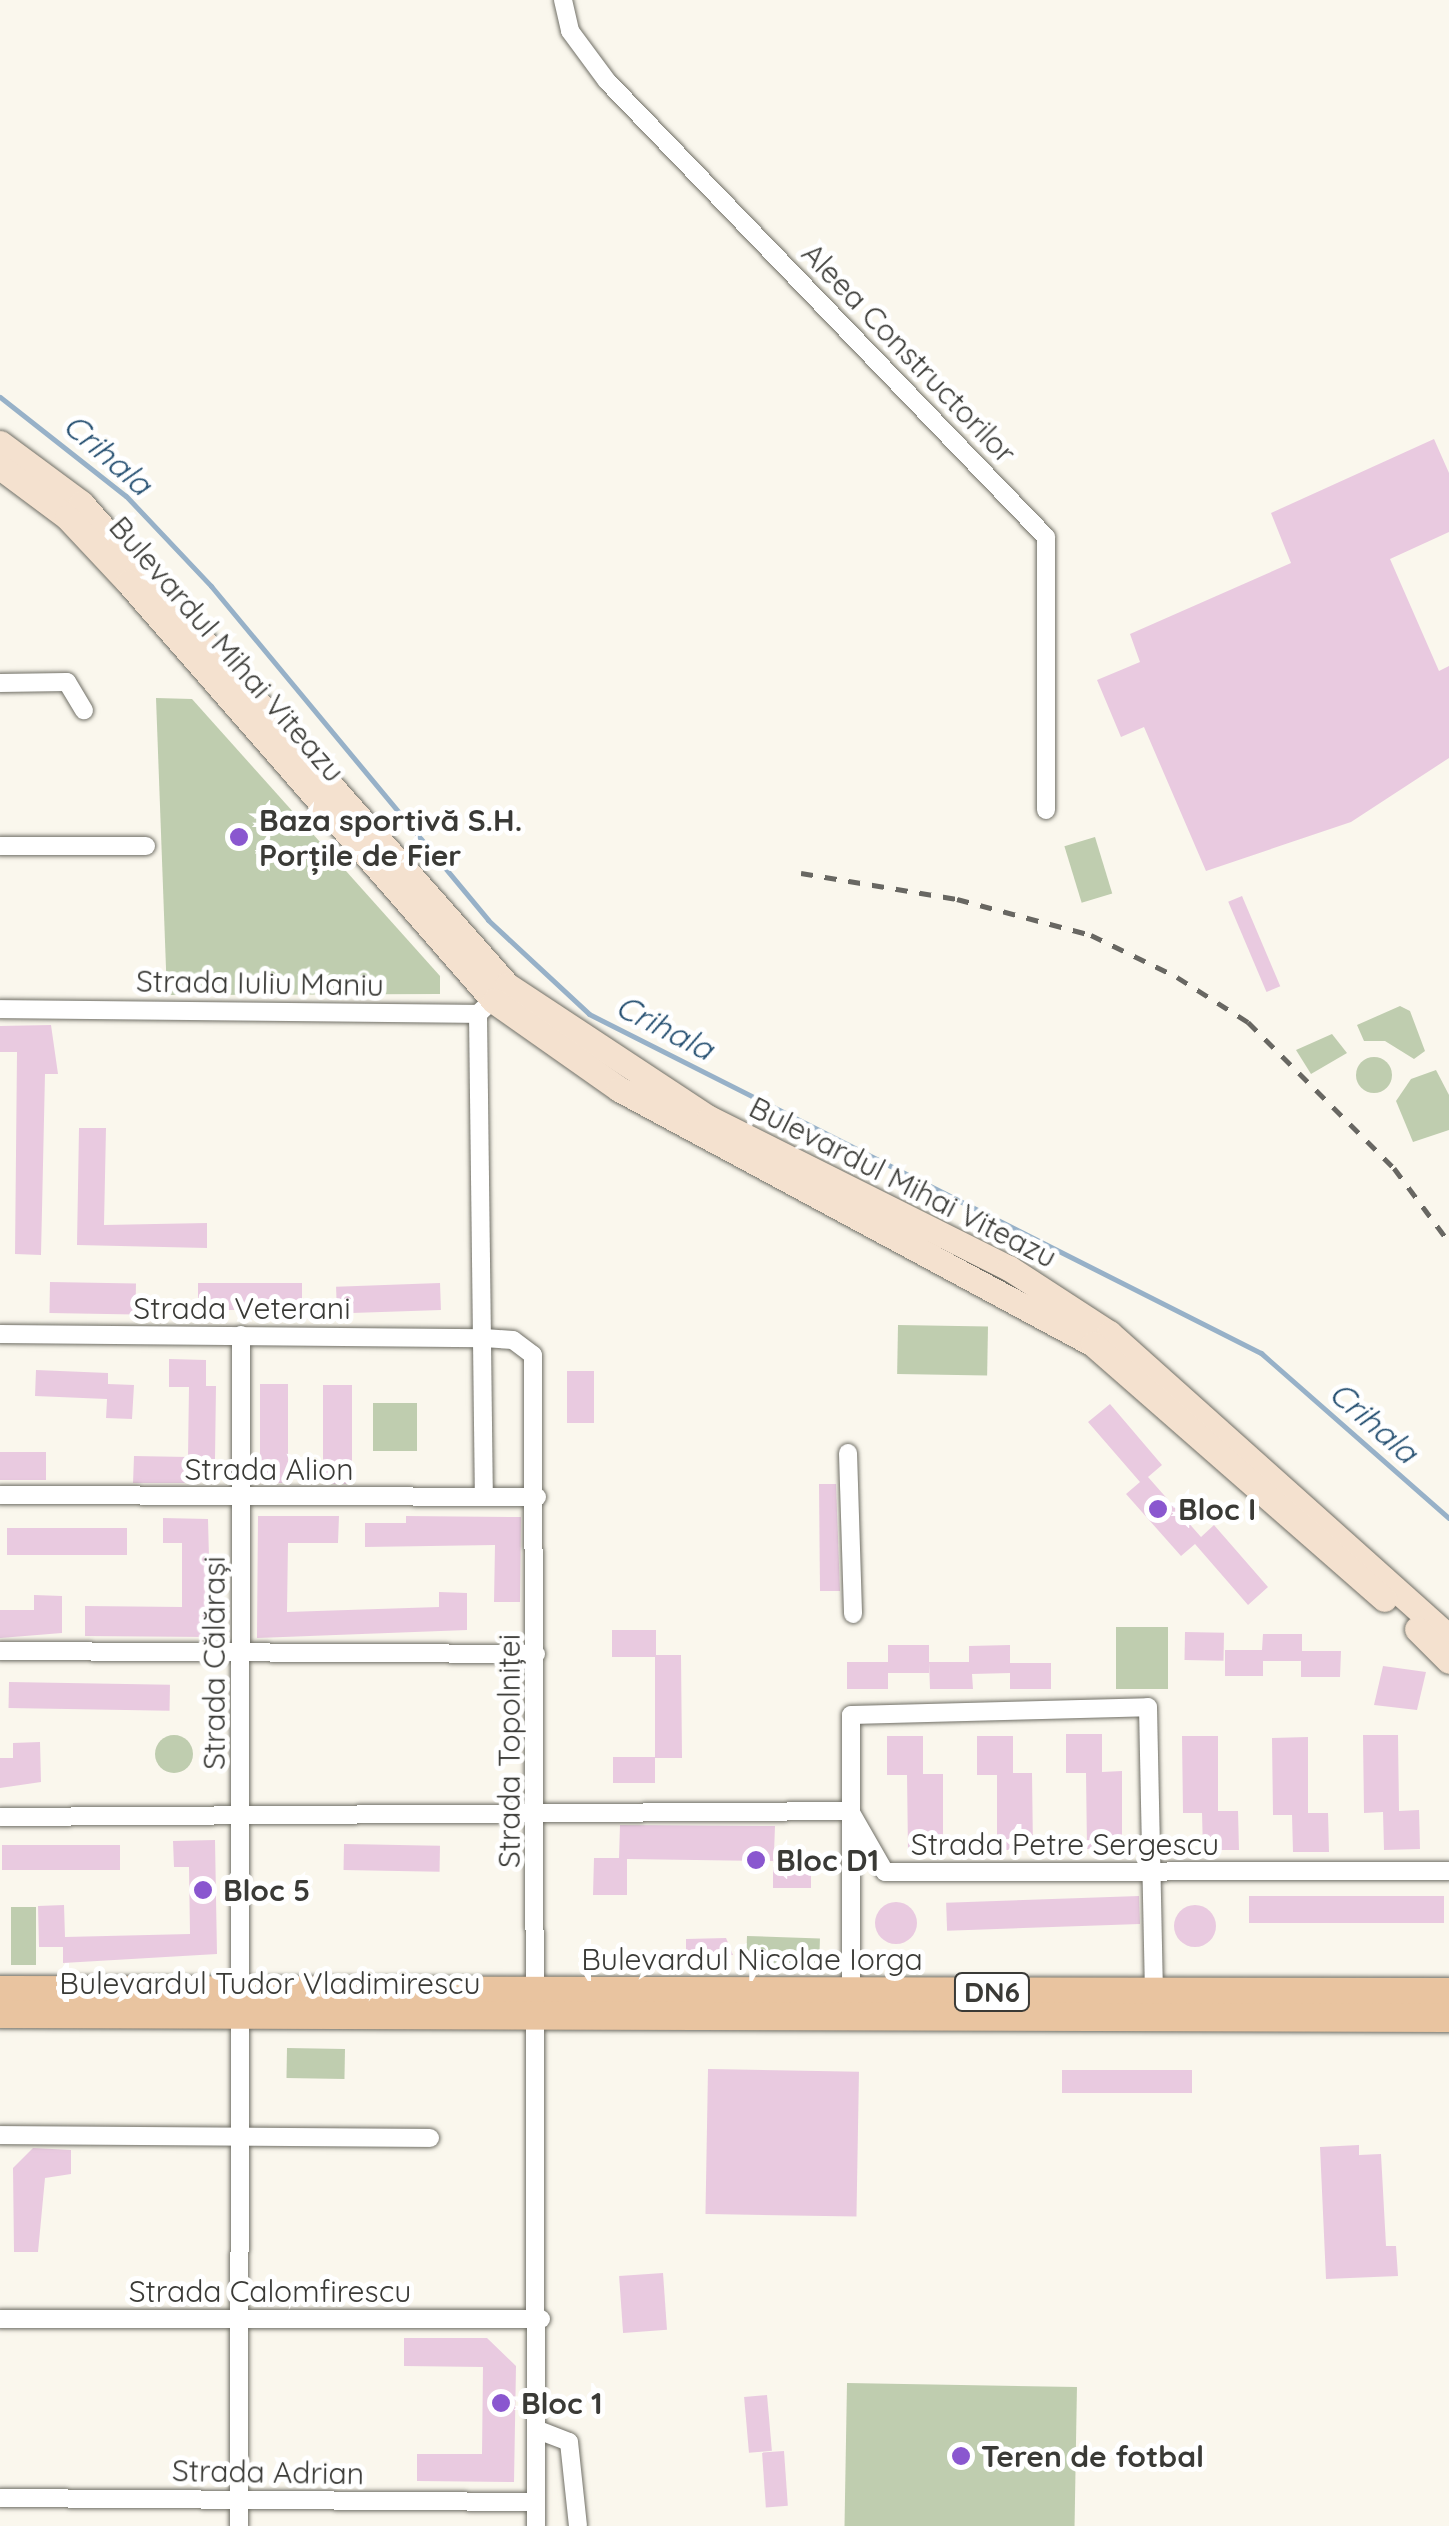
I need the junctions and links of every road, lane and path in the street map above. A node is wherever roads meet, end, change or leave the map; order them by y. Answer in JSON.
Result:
{"nodes":[{"id":1,"x":563,"y":0,"type":"edge"},
{"id":2,"x":0,"y":443,"type":"edge"},
{"id":3,"x":0,"y":468,"type":"edge"},
{"id":4,"x":0,"y":684,"type":"edge"},
{"id":5,"x":84,"y":710,"type":"dead end"},
{"id":6,"x":1046,"y":810,"type":"dead end"},
{"id":7,"x":0,"y":846,"type":"edge"},
{"id":8,"x":146,"y":846,"type":"dead end"},
{"id":9,"x":493,"y":1000,"type":"junction"},
{"id":10,"x":0,"y":1009,"type":"edge"},
{"id":11,"x":0,"y":1334,"type":"edge"},
{"id":12,"x":242,"y":1335,"type":"junction"},
{"id":13,"x":484,"y":1338,"type":"junction"},
{"id":14,"x":848,"y":1453,"type":"dead end"},
{"id":15,"x":1254,"y":1471,"type":"junction"},
{"id":16,"x":0,"y":1494,"type":"edge"},
{"id":17,"x":242,"y":1497,"type":"junction"},
{"id":18,"x":484,"y":1497,"type":"junction"},
{"id":19,"x":537,"y":1497,"type":"junction"},
{"id":20,"x":854,"y":1614,"type":"dead end"},
{"id":21,"x":1449,"y":1638,"type":"edge"},
{"id":22,"x":0,"y":1651,"type":"edge"},
{"id":23,"x":240,"y":1652,"type":"junction"},
{"id":24,"x":536,"y":1654,"type":"junction"},
{"id":25,"x":1449,"y":1661,"type":"edge"},
{"id":26,"x":537,"y":1811,"type":"junction"},
{"id":27,"x":850,"y":1811,"type":"junction"},
{"id":28,"x":0,"y":1817,"type":"edge"},
{"id":29,"x":242,"y":1817,"type":"junction"},
{"id":30,"x":1150,"y":1872,"type":"junction"},
{"id":31,"x":1449,"y":1872,"type":"edge"},
{"id":32,"x":0,"y":1990,"type":"edge"},
{"id":33,"x":850,"y":1992,"type":"junction"},
{"id":34,"x":1449,"y":1992,"type":"edge"},
{"id":35,"x":1154,"y":1993,"type":"junction"},
{"id":36,"x":240,"y":2003,"type":"junction"},
{"id":37,"x":538,"y":2004,"type":"junction"},
{"id":38,"x":0,"y":2014,"type":"edge"},
{"id":39,"x":1449,"y":2018,"type":"edge"},
{"id":40,"x":0,"y":2135,"type":"edge"},
{"id":41,"x":239,"y":2135,"type":"junction"},
{"id":42,"x":430,"y":2138,"type":"dead end"},
{"id":43,"x":0,"y":2319,"type":"edge"},
{"id":44,"x":239,"y":2319,"type":"junction"},
{"id":45,"x":541,"y":2319,"type":"junction"},
{"id":46,"x":538,"y":2430,"type":"junction"},
{"id":47,"x":0,"y":2498,"type":"edge"},
{"id":48,"x":239,"y":2499,"type":"junction"},
{"id":49,"x":536,"y":2502,"type":"junction"},
{"id":50,"x":239,"y":2526,"type":"edge"},
{"id":51,"x":536,"y":2526,"type":"edge"},
{"id":52,"x":578,"y":2526,"type":"edge"}],
"edges":[{"from":1,"to":6,"type":"street","name":"Aleea Constructorilor"},
{"from":2,"to":9,"type":"main road","name":"Bulevardul Mihai Viteazu"},
{"from":3,"to":9,"type":"main road","name":"Bulevardul Mihai Viteazu"},
{"from":4,"to":5,"type":"street"},
{"from":7,"to":8,"type":"street"},
{"from":9,"to":10,"type":"street","name":"Strada Iuliu Maniu"},
{"from":9,"to":13,"type":"street"},
{"from":9,"to":15,"type":"main road","name":"Bulevardul Mihai Viteazu"},
{"from":11,"to":12,"type":"street","name":"Strada Veterani"},
{"from":12,"to":13,"type":"street","name":"Strada Veterani"},
{"from":12,"to":17,"type":"street","name":"Strada Călărași"},
{"from":13,"to":18,"type":"street"},
{"from":13,"to":19,"type":"street","name":"Strada Topolniței"},
{"from":14,"to":20,"type":"street"},
{"from":15,"to":21,"type":"main road","name":"Bulevardul Mihai Viteazu"},
{"from":15,"to":25,"type":"main road","name":"Bulevardul Mihai Viteazu"},
{"from":16,"to":17,"type":"street","name":"Strada Alion"},
{"from":17,"to":18,"type":"street","name":"Strada Alion"},
{"from":17,"to":23,"type":"street","name":"Strada Călărași"},
{"from":18,"to":19,"type":"street","name":"Strada Alion"},
{"from":19,"to":24,"type":"street","name":"Strada Topolniței"},
{"from":22,"to":23,"type":"street"},
{"from":23,"to":24,"type":"street"},
{"from":23,"to":29,"type":"street","name":"Strada Călărași"},
{"from":24,"to":26,"type":"street","name":"Strada Topolniței"},
{"from":26,"to":27,"type":"street"},
{"from":26,"to":29,"type":"street"},
{"from":26,"to":37,"type":"street","name":"Strada Topolniței"},
{"from":27,"to":30,"type":"street","name":"Strada Petre Sergescu"},
{"from":27,"to":30,"type":"street"},
{"from":27,"to":33,"type":"street"},
{"from":28,"to":29,"type":"street"},
{"from":29,"to":36,"type":"street","name":"Strada Călărași"},
{"from":30,"to":31,"type":"street","name":"Strada Petre Sergescu"},
{"from":30,"to":35,"type":"street"},
{"from":32,"to":36,"type":"main road","name":"Bulevardul Tudor Vladimirescu","number":"DN6"},
{"from":33,"to":35,"type":"main road","name":"Bulevardul Nicolae Iorga","number":"DN6"},
{"from":33,"to":37,"type":"main road","name":"Bulevardul Nicolae Iorga","number":"DN6"},
{"from":34,"to":35,"type":"main road","name":"Bulevardul Nicolae Iorga","number":"DN6"},
{"from":36,"to":37,"type":"main road","name":"Bulevardul Tudor Vladimirescu","number":"DN6"},
{"from":36,"to":38,"type":"main road","name":"Bulevardul Tudor Vladimirescu","number":"DN6"},
{"from":36,"to":41,"type":"street","name":"Strada Călărași"},
{"from":37,"to":39,"type":"main road","name":"Bulevardul Nicolae Iorga","number":"DN6"},
{"from":37,"to":45,"type":"street","name":"Strada Topolniței"},
{"from":40,"to":41,"type":"street"},
{"from":41,"to":42,"type":"street"},
{"from":41,"to":44,"type":"street","name":"Strada Călărași"},
{"from":43,"to":44,"type":"street","name":"Strada Calomfirescu"},
{"from":44,"to":45,"type":"street","name":"Strada Calomfirescu"},
{"from":44,"to":48,"type":"street","name":"Strada Călărași"},
{"from":45,"to":46,"type":"street","name":"Strada Topolniței"},
{"from":46,"to":49,"type":"street","name":"Strada Topolniței"},
{"from":46,"to":52,"type":"street"},
{"from":47,"to":48,"type":"street","name":"Strada Adrian"},
{"from":48,"to":49,"type":"street","name":"Strada Adrian"},
{"from":48,"to":50,"type":"street","name":"Strada Călărași"},
{"from":49,"to":51,"type":"street","name":"Strada Topolniței"}]}
